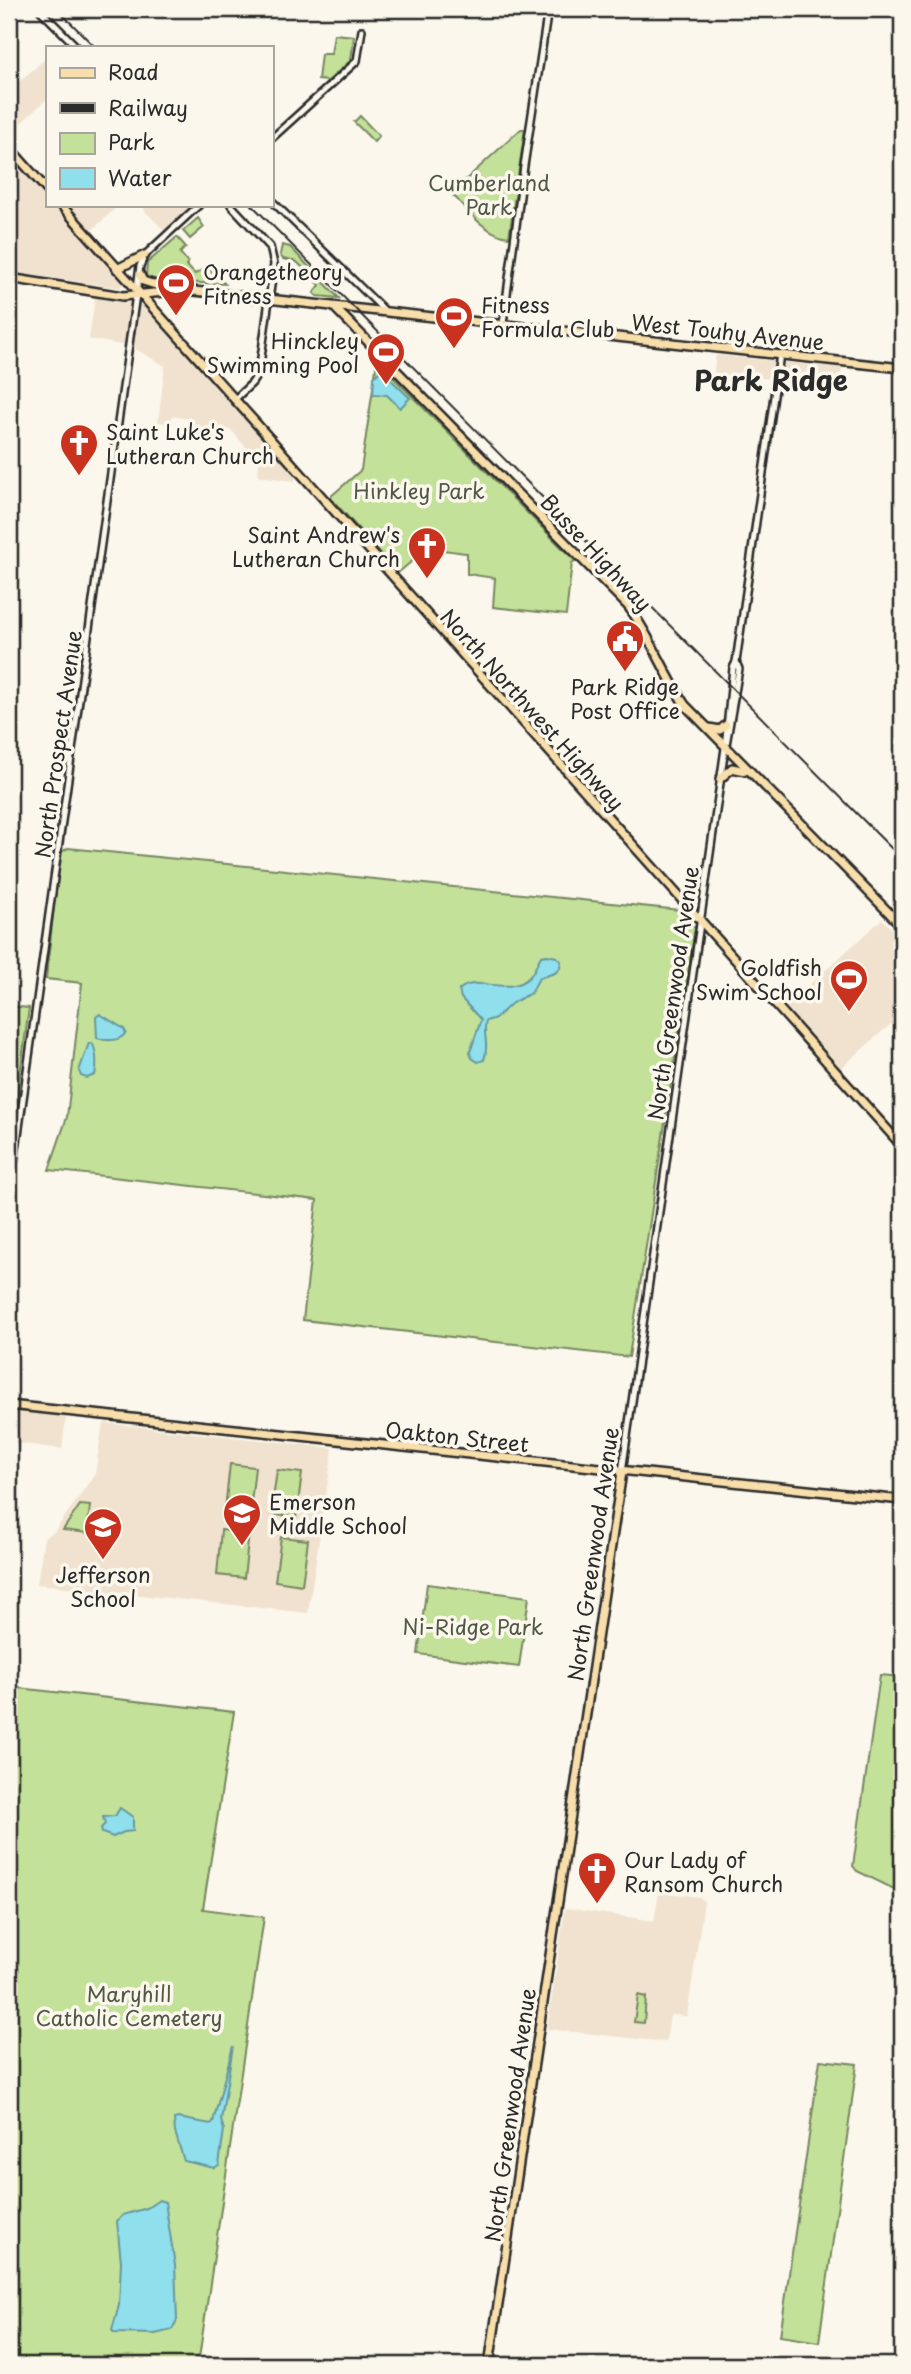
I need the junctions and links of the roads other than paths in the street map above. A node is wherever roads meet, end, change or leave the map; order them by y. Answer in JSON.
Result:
{"nodes":[{"id":1,"x":39,"y":9,"type":"edge"},
{"id":2,"x":548,"y":9,"type":"edge"},
{"id":3,"x":362,"y":30,"type":"dead end"},
{"id":4,"x":76,"y":46,"type":"edge"},
{"id":5,"x":273,"y":137,"type":"edge"},
{"id":6,"x":9,"y":146,"type":"edge"},
{"id":7,"x":46,"y":189,"type":"edge"},
{"id":8,"x":273,"y":202,"type":"edge"},
{"id":9,"x":62,"y":206,"type":"edge"},
{"id":10,"x":198,"y":206,"type":"edge"},
{"id":11,"x":232,"y":206,"type":"edge"},
{"id":12,"x":145,"y":255,"type":"junction"},
{"id":13,"x":117,"y":269,"type":"junction"},
{"id":14,"x":140,"y":275,"type":"junction"},
{"id":15,"x":9,"y":278,"type":"edge"},
{"id":16,"x":172,"y":290,"type":"junction"},
{"id":17,"x":138,"y":293,"type":"junction"},
{"id":18,"x":269,"y":299,"type":"junction"},
{"id":19,"x":333,"y":307,"type":"junction"},
{"id":20,"x":386,"y":312,"type":"junction"},
{"id":21,"x":503,"y":324,"type":"junction"},
{"id":22,"x":780,"y":354,"type":"junction"},
{"id":23,"x":902,"y":368,"type":"edge"},
{"id":24,"x":234,"y":400,"type":"junction"},
{"id":25,"x":736,"y":662,"type":"junction"},
{"id":26,"x":726,"y":725,"type":"junction"},
{"id":27,"x":704,"y":726,"type":"junction"},
{"id":28,"x":725,"y":748,"type":"junction"},
{"id":29,"x":748,"y":772,"type":"junction"},
{"id":30,"x":720,"y":779,"type":"junction"},
{"id":31,"x":700,"y":922,"type":"junction"},
{"id":32,"x":902,"y":926,"type":"edge"},
{"id":33,"x":902,"y":1146,"type":"edge"},
{"id":34,"x":9,"y":1199,"type":"edge"},
{"id":35,"x":9,"y":1405,"type":"edge"},
{"id":36,"x":622,"y":1472,"type":"junction"},
{"id":37,"x":902,"y":1500,"type":"edge"},
{"id":38,"x":489,"y":2365,"type":"edge"}],
"edges":[{"from":1,"to":4,"type":"street"},
{"from":2,"to":21,"type":"street"},
{"from":3,"to":5,"type":"street"},
{"from":6,"to":7,"type":"main road"},
{"from":8,"to":20,"type":"street"},
{"from":9,"to":13,"type":"main road","name":"North Northwest Highway"},
{"from":10,"to":12,"type":"street"},
{"from":11,"to":18,"type":"street"},
{"from":12,"to":13,"type":"main road"},
{"from":12,"to":14,"type":"street","name":"North Prospect Avenue"},
{"from":13,"to":17,"type":"main road","name":"North Northwest Highway"},
{"from":14,"to":16,"type":"main road"},
{"from":14,"to":17,"type":"street","name":"North Prospect Avenue"},
{"from":15,"to":17,"type":"main road","name":"West Touhy Avenue"},
{"from":16,"to":17,"type":"main road","name":"West Touhy Avenue"},
{"from":16,"to":18,"type":"main road","name":"West Touhy Avenue"},
{"from":17,"to":24,"type":"main road","name":"North Northwest Highway"},
{"from":17,"to":34,"type":"street","name":"North Prospect Avenue"},
{"from":18,"to":19,"type":"main road","name":"West Touhy Avenue"},
{"from":18,"to":24,"type":"street"},
{"from":19,"to":20,"type":"main road","name":"West Touhy Avenue"},
{"from":19,"to":27,"type":"main road","name":"Busse Highway"},
{"from":20,"to":21,"type":"main road","name":"West Touhy Avenue"},
{"from":21,"to":22,"type":"main road","name":"West Touhy Avenue"},
{"from":22,"to":23,"type":"main road","name":"West Touhy Avenue"},
{"from":22,"to":25,"type":"street","name":"North Greenwood Avenue"},
{"from":24,"to":31,"type":"main road","name":"North Northwest Highway"},
{"from":25,"to":26,"type":"street","name":"North Greenwood Avenue"},
{"from":25,"to":28,"type":"street","name":"North Greenwood Avenue"},
{"from":26,"to":27,"type":"main road"},
{"from":26,"to":28,"type":"street","name":"North Greenwood Avenue"},
{"from":27,"to":28,"type":"main road","name":"Busse Highway"},
{"from":28,"to":29,"type":"main road","name":"Busse Highway"},
{"from":28,"to":30,"type":"street","name":"North Greenwood Avenue"},
{"from":29,"to":30,"type":"main road"},
{"from":29,"to":32,"type":"main road","name":"Busse Highway"},
{"from":30,"to":31,"type":"street","name":"North Greenwood Avenue"},
{"from":31,"to":33,"type":"main road","name":"North Northwest Highway"},
{"from":31,"to":36,"type":"street","name":"North Greenwood Avenue"},
{"from":35,"to":36,"type":"main road","name":"Oakton Street"},
{"from":36,"to":37,"type":"main road","name":"Oakton Street"},
{"from":36,"to":38,"type":"main road","name":"North Greenwood Avenue"}]}
